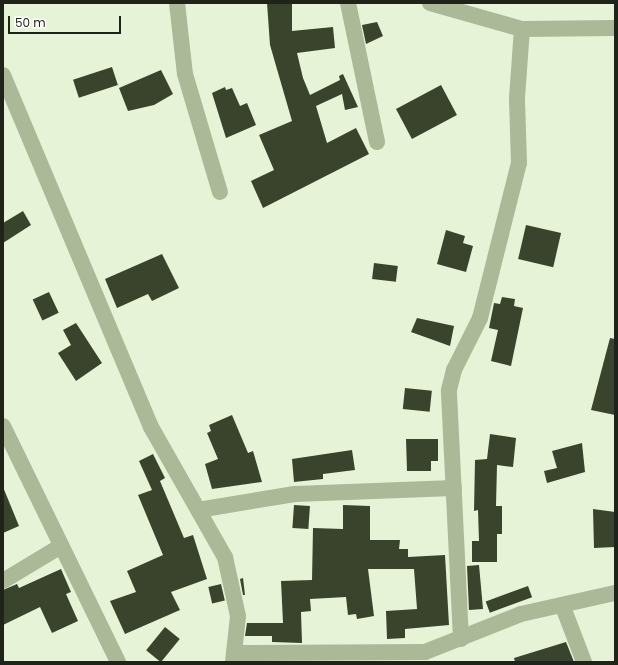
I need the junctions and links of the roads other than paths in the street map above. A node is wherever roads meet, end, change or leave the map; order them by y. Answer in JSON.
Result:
{"nodes":[{"id":1,"x":177,"y":3,"type":"edge"},
{"id":2,"x":348,"y":3,"type":"edge"},
{"id":3,"x":430,"y":3,"type":"edge"},
{"id":4,"x":615,"y":28,"type":"edge"},
{"id":5,"x":522,"y":29,"type":"junction"},
{"id":6,"x":3,"y":75,"type":"edge"},
{"id":7,"x":376,"y":142,"type":"dead end"},
{"id":8,"x":220,"y":192,"type":"dead end"},
{"id":9,"x":3,"y":426,"type":"edge"},
{"id":10,"x":454,"y":488,"type":"junction"},
{"id":11,"x":198,"y":510,"type":"junction"},
{"id":12,"x":61,"y":546,"type":"junction"},
{"id":13,"x":3,"y":581,"type":"edge"},
{"id":14,"x":615,"y":593,"type":"edge"},
{"id":15,"x":563,"y":607,"type":"junction"},
{"id":16,"x":461,"y":639,"type":"junction"},
{"id":17,"x":234,"y":657,"type":"edge"},
{"id":18,"x":118,"y":662,"type":"edge"},
{"id":19,"x":584,"y":662,"type":"edge"}],
"edges":[{"from":1,"to":8,"type":"street"},
{"from":2,"to":7,"type":"street"},
{"from":3,"to":5,"type":"street"},
{"from":4,"to":5,"type":"street"},
{"from":5,"to":10,"type":"street"},
{"from":6,"to":11,"type":"street"},
{"from":9,"to":12,"type":"street"},
{"from":10,"to":11,"type":"street"},
{"from":10,"to":16,"type":"street"},
{"from":11,"to":17,"type":"street"},
{"from":12,"to":13,"type":"street"},
{"from":12,"to":18,"type":"street"},
{"from":14,"to":15,"type":"street"},
{"from":15,"to":16,"type":"street"},
{"from":15,"to":19,"type":"street"},
{"from":16,"to":17,"type":"street"}]}
